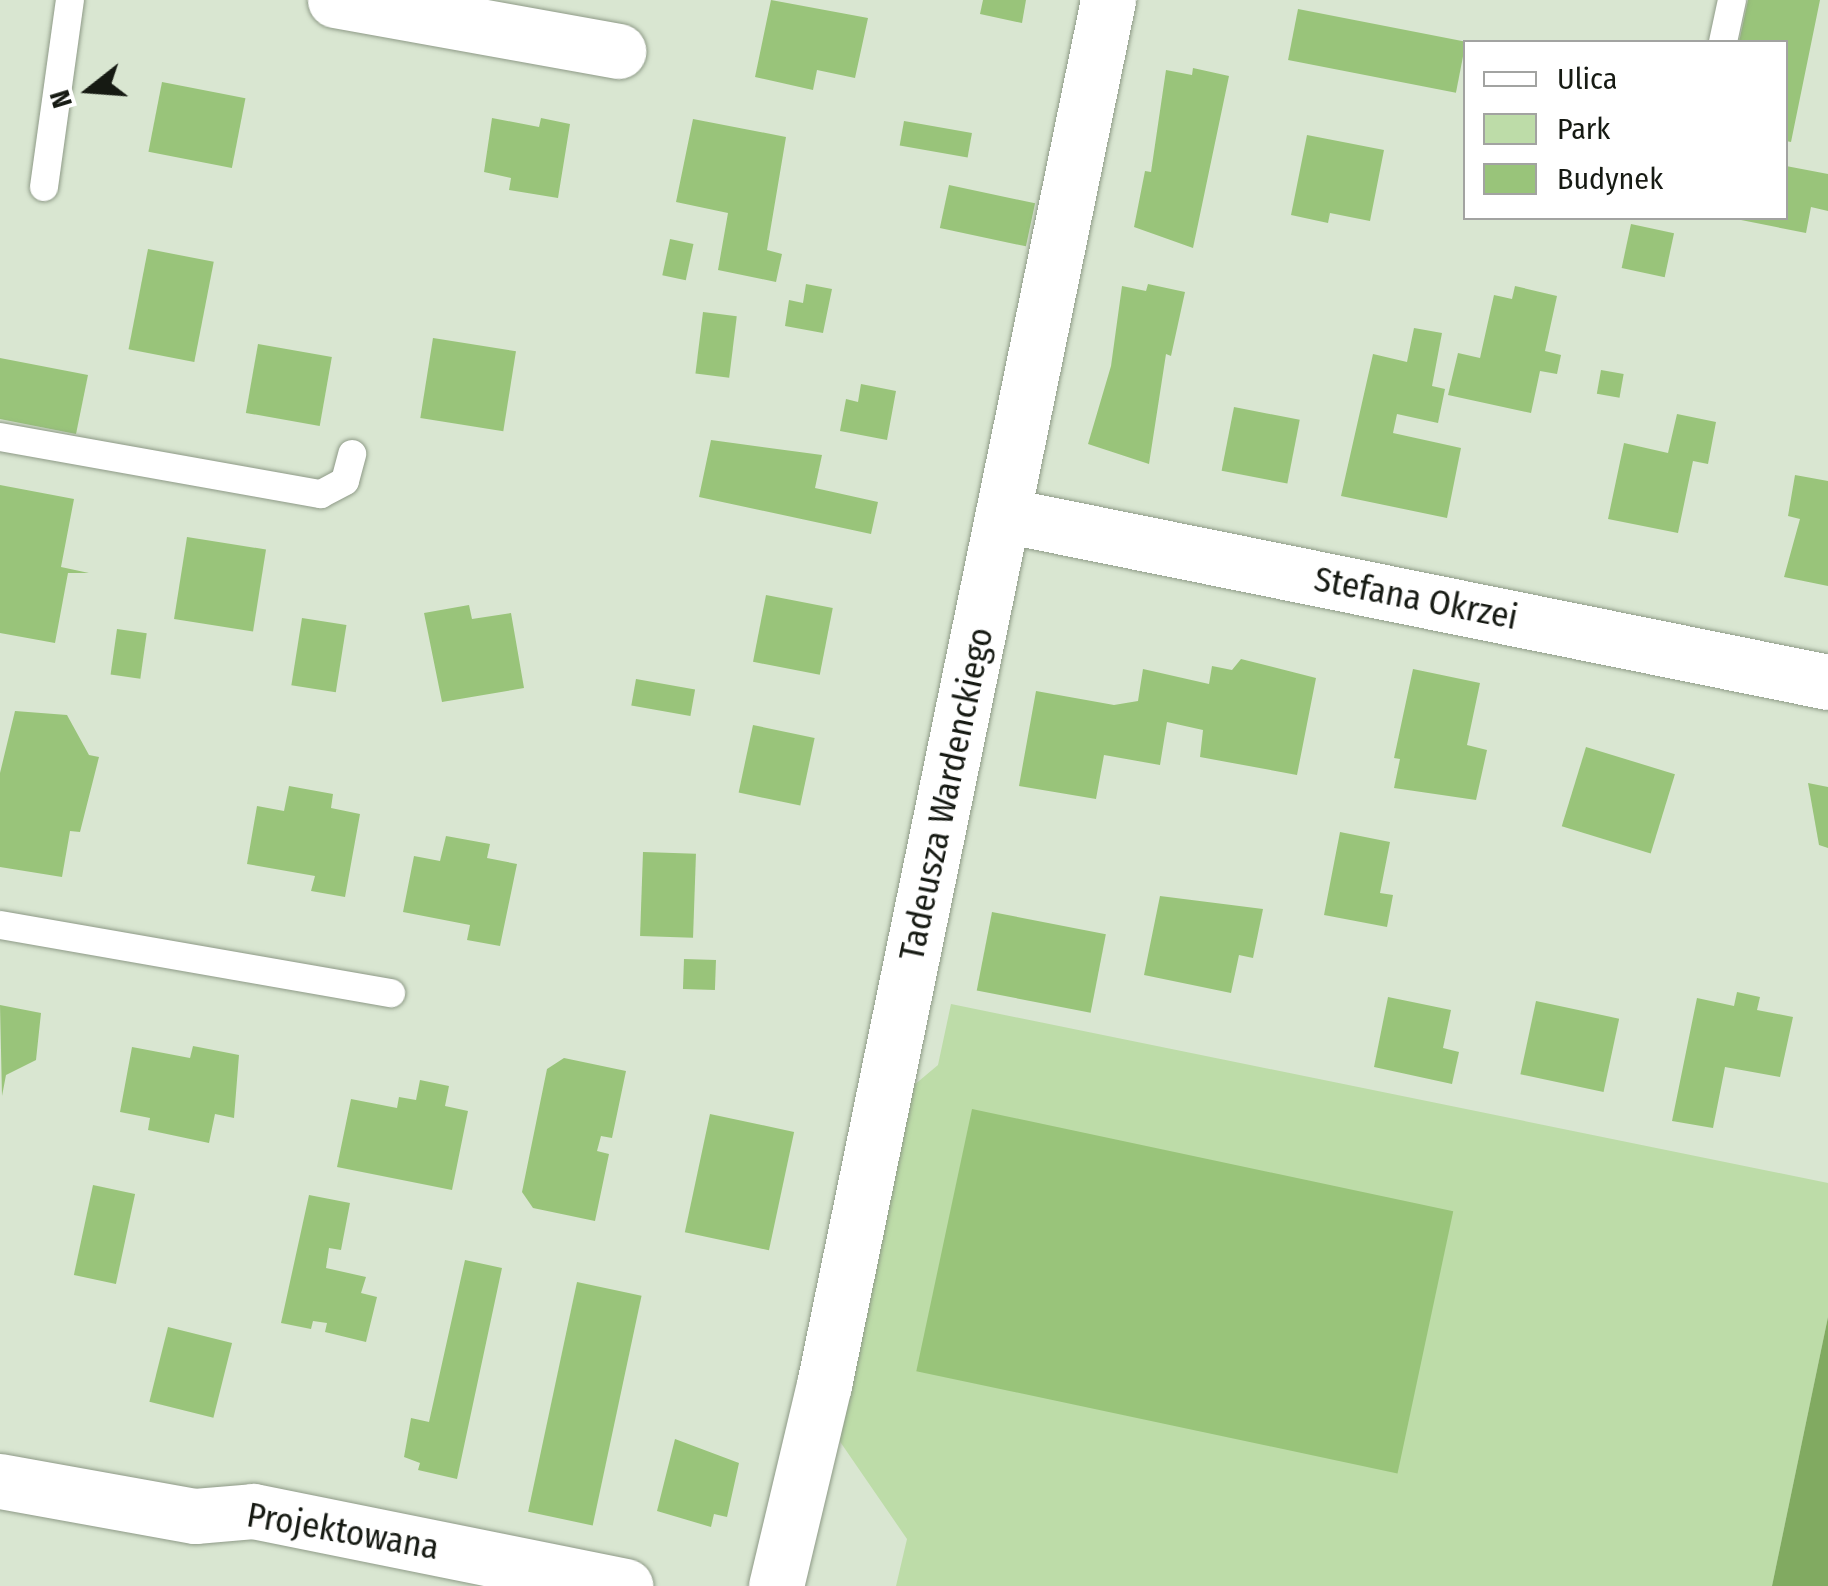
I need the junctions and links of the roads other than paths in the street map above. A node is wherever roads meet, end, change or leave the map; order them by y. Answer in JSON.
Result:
{"nodes":[{"id":1,"x":70,"y":0,"type":"edge"},
{"id":2,"x":335,"y":0,"type":"edge"},
{"id":3,"x":1108,"y":0,"type":"edge"},
{"id":4,"x":1732,"y":0,"type":"edge"},
{"id":5,"x":1722,"y":40,"type":"edge"},
{"id":6,"x":618,"y":51,"type":"dead end"},
{"id":7,"x":44,"y":187,"type":"dead end"},
{"id":8,"x":0,"y":437,"type":"edge"},
{"id":9,"x":352,"y":454,"type":"dead end"},
{"id":10,"x":1004,"y":515,"type":"junction"},
{"id":11,"x":1828,"y":682,"type":"edge"},
{"id":12,"x":0,"y":925,"type":"edge"},
{"id":13,"x":391,"y":993,"type":"dead end"},
{"id":14,"x":0,"y":1480,"type":"edge"},
{"id":15,"x":626,"y":1586,"type":"edge"},
{"id":16,"x":776,"y":1586,"type":"edge"}],
"edges":[{"from":1,"to":7,"type":"lane"},
{"from":2,"to":6,"type":"street"},
{"from":3,"to":10,"type":"street","name":"Tadeusza Wardenckiego"},
{"from":4,"to":5,"type":"lane"},
{"from":8,"to":9,"type":"lane"},
{"from":10,"to":11,"type":"street","name":"Stefana Okrzei"},
{"from":10,"to":16,"type":"street","name":"Tadeusza Wardenckiego"},
{"from":12,"to":13,"type":"lane"},
{"from":14,"to":15,"type":"street","name":"Projektowana"}]}
